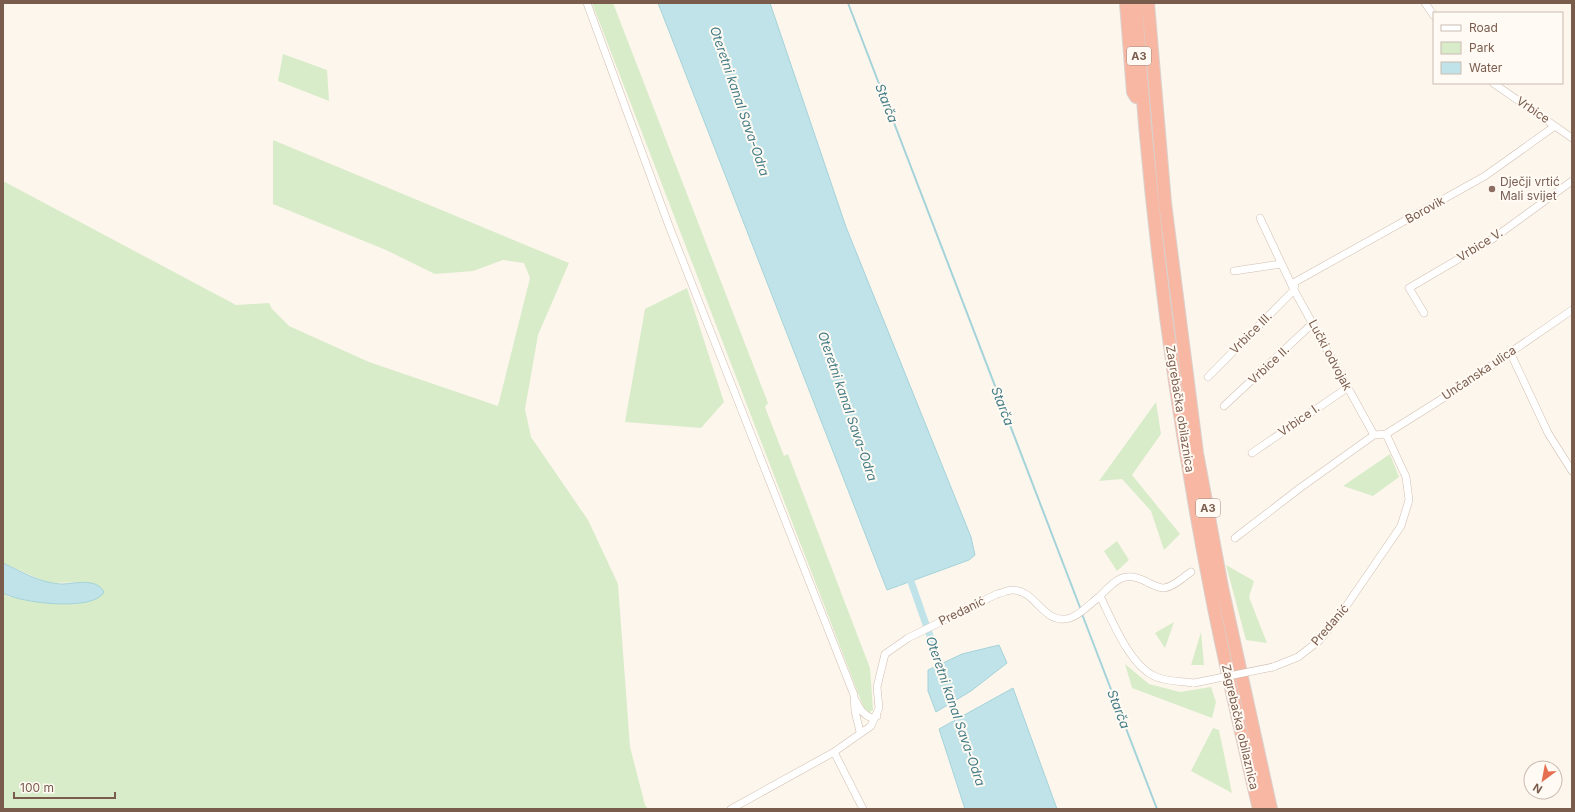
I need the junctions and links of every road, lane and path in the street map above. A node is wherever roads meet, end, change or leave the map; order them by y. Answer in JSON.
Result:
{"nodes":[{"id":1,"x":587,"y":3,"type":"edge"},
{"id":2,"x":1126,"y":3,"type":"edge"},
{"id":3,"x":1136,"y":3,"type":"edge"},
{"id":4,"x":1148,"y":3,"type":"edge"},
{"id":5,"x":1425,"y":3,"type":"edge"},
{"id":6,"x":1433,"y":15,"type":"edge"},
{"id":7,"x":1494,"y":84,"type":"edge"},
{"id":8,"x":1143,"y":108,"type":"junction"},
{"id":9,"x":1555,"y":126,"type":"junction"},
{"id":10,"x":1572,"y":138,"type":"edge"},
{"id":11,"x":1572,"y":181,"type":"edge"},
{"id":12,"x":1260,"y":218,"type":"dead end"},
{"id":13,"x":1281,"y":264,"type":"junction"},
{"id":14,"x":1234,"y":271,"type":"dead end"},
{"id":15,"x":1294,"y":290,"type":"junction"},
{"id":16,"x":1572,"y":310,"type":"edge"},
{"id":17,"x":1424,"y":313,"type":"dead end"},
{"id":18,"x":1313,"y":323,"type":"junction"},
{"id":19,"x":1510,"y":352,"type":"junction"},
{"id":20,"x":1208,"y":377,"type":"dead end"},
{"id":21,"x":1346,"y":388,"type":"junction"},
{"id":22,"x":1224,"y":406,"type":"dead end"},
{"id":23,"x":1386,"y":434,"type":"junction"},
{"id":24,"x":1374,"y":435,"type":"junction"},
{"id":25,"x":1252,"y":453,"type":"dead end"},
{"id":26,"x":1572,"y":472,"type":"edge"},
{"id":27,"x":1235,"y":538,"type":"dead end"},
{"id":28,"x":1191,"y":572,"type":"dead end"},
{"id":29,"x":1100,"y":596,"type":"junction"},
{"id":30,"x":854,"y":695,"type":"junction"},
{"id":31,"x":877,"y":716,"type":"junction"},
{"id":32,"x":860,"y":732,"type":"junction"},
{"id":33,"x":834,"y":752,"type":"junction"},
{"id":34,"x":731,"y":809,"type":"edge"},
{"id":35,"x":863,"y":809,"type":"edge"},
{"id":36,"x":1259,"y":809,"type":"edge"},
{"id":37,"x":1272,"y":809,"type":"edge"}],
"edges":[{"from":1,"to":30,"type":"street"},
{"from":2,"to":8,"type":"highway"},
{"from":3,"to":8,"type":"highway","name":"Zagrebačka obilaznica","number":"A3"},
{"from":4,"to":37,"type":"highway","name":"Zagrebačka obilaznica","number":"A3"},
{"from":5,"to":6,"type":"street"},
{"from":7,"to":9,"type":"street","name":"Vrbice"},
{"from":8,"to":36,"type":"highway","name":"Zagrebačka obilaznica","number":"A3"},
{"from":9,"to":10,"type":"street","name":"Vrbice"},
{"from":9,"to":15,"type":"street","name":"Borovik"},
{"from":11,"to":17,"type":"street","name":"Vrbice V."},
{"from":12,"to":13,"type":"street","name":"Lučki odvojak"},
{"from":13,"to":14,"type":"street"},
{"from":13,"to":15,"type":"street","name":"Lučki odvojak"},
{"from":15,"to":18,"type":"street","name":"Lučki odvojak"},
{"from":15,"to":20,"type":"street","name":"Vrbice III."},
{"from":16,"to":19,"type":"street","name":"Unčanska ulica"},
{"from":18,"to":21,"type":"street","name":"Lučki odvojak"},
{"from":18,"to":22,"type":"street","name":"Vrbice II."},
{"from":19,"to":23,"type":"street","name":"Unčanska ulica"},
{"from":19,"to":26,"type":"street"},
{"from":21,"to":24,"type":"street","name":"Lučki odvojak"},
{"from":21,"to":25,"type":"street","name":"Vrbice I."},
{"from":23,"to":24,"type":"street"},
{"from":23,"to":29,"type":"street","name":"Predanić","bridge":true},
{"from":24,"to":27,"type":"street"},
{"from":28,"to":29,"type":"street","name":"Predanić"},
{"from":29,"to":31,"type":"street","name":"Predanić"},
{"from":30,"to":31,"type":"street"},
{"from":30,"to":32,"type":"street"},
{"from":31,"to":32,"type":"street"},
{"from":32,"to":33,"type":"street"},
{"from":33,"to":34,"type":"street"},
{"from":33,"to":35,"type":"street"}]}
